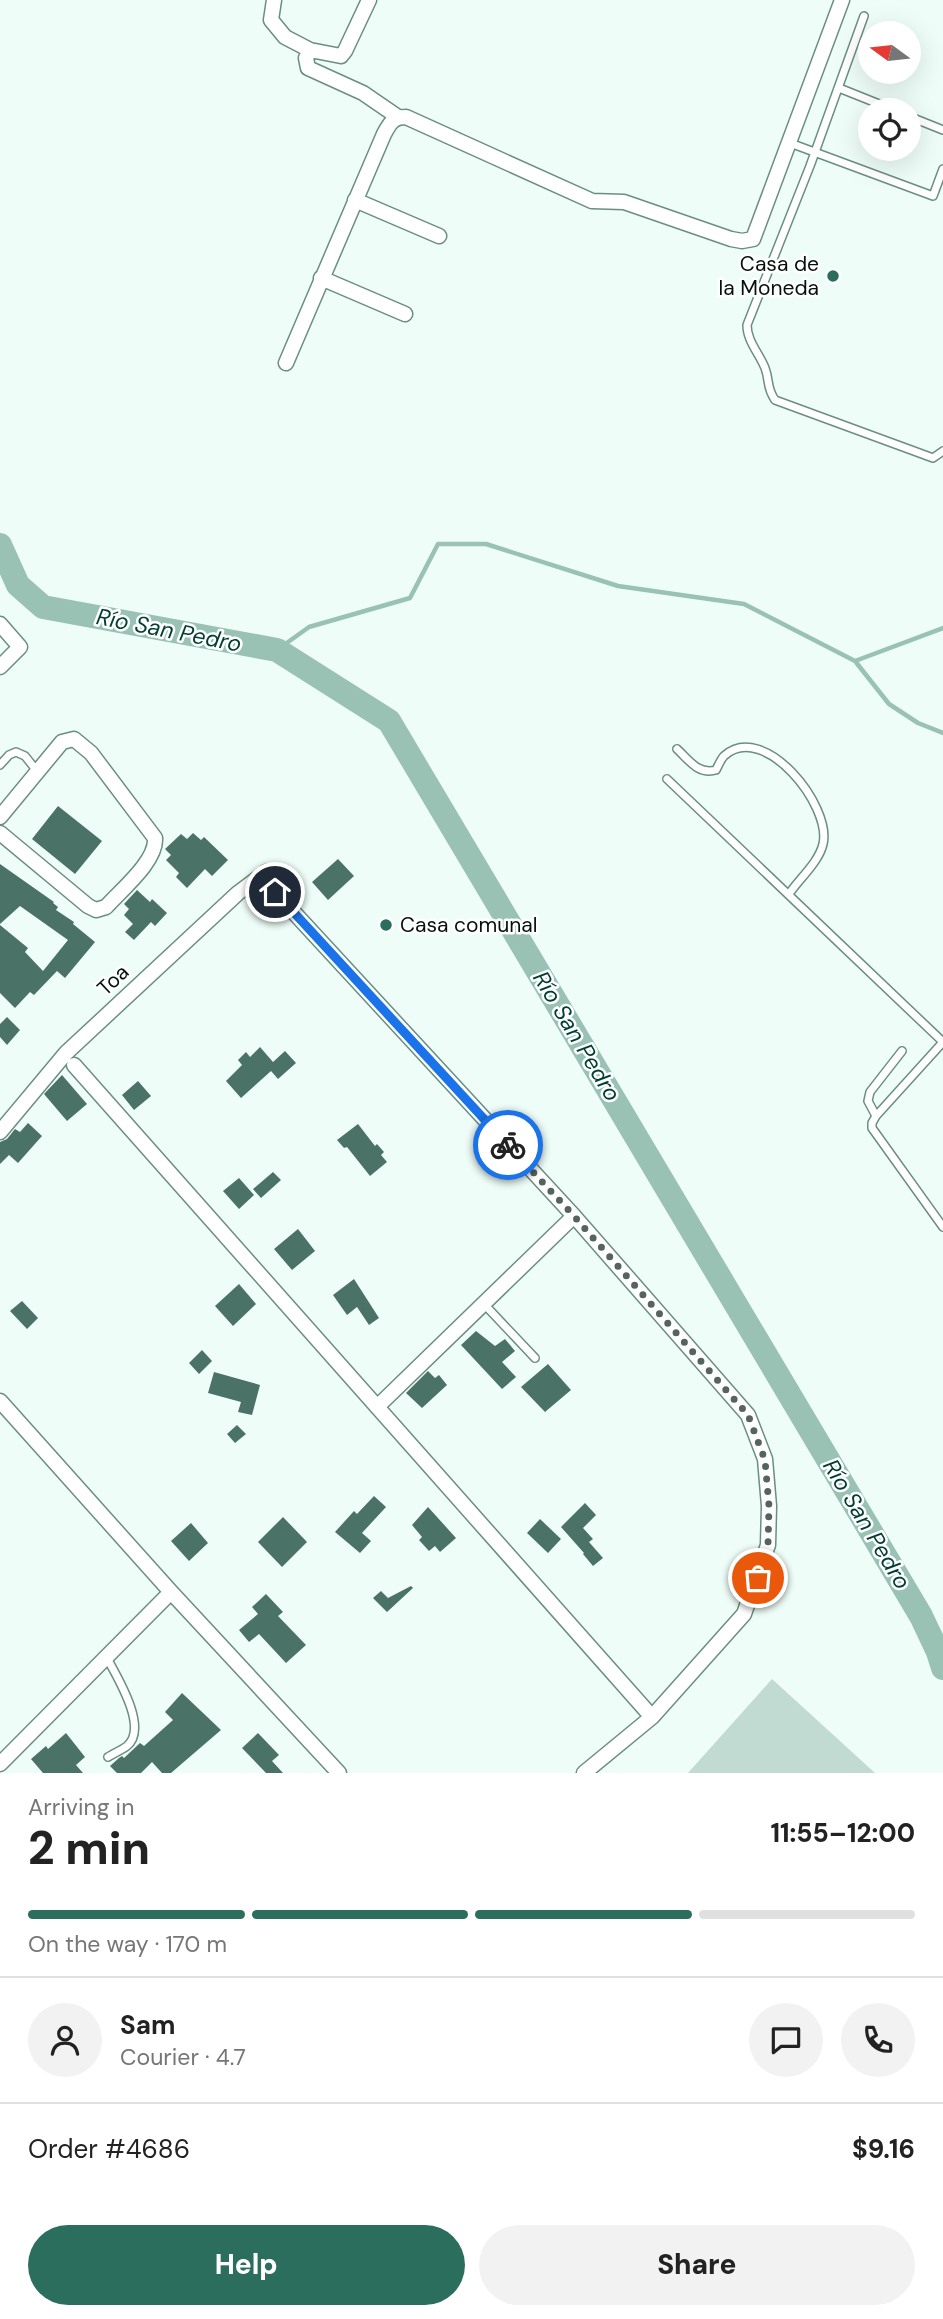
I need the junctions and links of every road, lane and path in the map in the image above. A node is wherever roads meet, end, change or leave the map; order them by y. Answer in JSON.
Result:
{"nodes":[{"id":1,"x":274,"y":0,"type":"edge"},
{"id":2,"x":369,"y":0,"type":"edge"},
{"id":3,"x":842,"y":0,"type":"edge"},
{"id":4,"x":864,"y":16,"type":"dead end"},
{"id":5,"x":310,"y":50,"type":"junction"},
{"id":6,"x":839,"y":88,"type":"junction"},
{"id":7,"x":864,"y":98,"type":"edge"},
{"id":8,"x":398,"y":117,"type":"junction"},
{"id":9,"x":921,"y":121,"type":"edge"},
{"id":10,"x":943,"y":130,"type":"edge"},
{"id":11,"x":790,"y":143,"type":"junction"},
{"id":12,"x":814,"y":151,"type":"junction"},
{"id":13,"x":943,"y":169,"type":"edge"},
{"id":14,"x":355,"y":200,"type":"junction"},
{"id":15,"x":439,"y":236,"type":"dead end"},
{"id":16,"x":321,"y":278,"type":"junction"},
{"id":17,"x":405,"y":314,"type":"dead end"},
{"id":18,"x":286,"y":363,"type":"dead end"},
{"id":19,"x":943,"y":451,"type":"edge"},
{"id":20,"x":0,"y":624,"type":"edge"},
{"id":21,"x":0,"y":667,"type":"edge"},
{"id":22,"x":677,"y":749,"type":"dead end"},
{"id":23,"x":0,"y":765,"type":"edge"},
{"id":24,"x":38,"y":771,"type":"junction"},
{"id":25,"x":667,"y":779,"type":"dead end"},
{"id":26,"x":0,"y":817,"type":"edge"},
{"id":27,"x":0,"y":833,"type":"edge"},
{"id":28,"x":266,"y":872,"type":"dead end"},
{"id":29,"x":275,"y":892,"type":"dead end"},
{"id":30,"x":789,"y":894,"type":"junction"},
{"id":31,"x":943,"y":1042,"type":"edge"},
{"id":32,"x":902,"y":1051,"type":"dead end"},
{"id":33,"x":74,"y":1065,"type":"dead end"},
{"id":34,"x":876,"y":1116,"type":"junction"},
{"id":35,"x":0,"y":1132,"type":"edge"},
{"id":36,"x":574,"y":1216,"type":"junction"},
{"id":37,"x":943,"y":1227,"type":"edge"},
{"id":38,"x":484,"y":1303,"type":"junction"},
{"id":39,"x":535,"y":1358,"type":"dead end"},
{"id":40,"x":0,"y":1401,"type":"edge"},
{"id":41,"x":377,"y":1407,"type":"junction"},
{"id":42,"x":171,"y":1592,"type":"junction"},
{"id":43,"x":106,"y":1657,"type":"junction"},
{"id":44,"x":652,"y":1717,"type":"junction"},
{"id":45,"x":107,"y":1757,"type":"dead end"},
{"id":46,"x":0,"y":1764,"type":"edge"},
{"id":47,"x":339,"y":1773,"type":"edge"},
{"id":48,"x":584,"y":1773,"type":"edge"}],
"edges":[{"from":1,"to":5,"type":"street"},
{"from":2,"to":5,"type":"street"},
{"from":3,"to":11,"type":"street"},
{"from":4,"to":6,"type":"lane"},
{"from":5,"to":8,"type":"street"},
{"from":6,"to":7,"type":"lane"},
{"from":6,"to":12,"type":"lane"},
{"from":8,"to":11,"type":"street"},
{"from":8,"to":14,"type":"street"},
{"from":9,"to":10,"type":"lane"},
{"from":11,"to":12,"type":"lane"},
{"from":12,"to":13,"type":"lane"},
{"from":12,"to":19,"type":"lane"},
{"from":14,"to":15,"type":"street"},
{"from":14,"to":16,"type":"street"},
{"from":16,"to":17,"type":"street"},
{"from":16,"to":18,"type":"street"},
{"from":20,"to":21,"type":"street"},
{"from":22,"to":30,"type":"lane"},
{"from":23,"to":24,"type":"lane"},
{"from":24,"to":26,"type":"street"},
{"from":24,"to":27,"type":"street"},
{"from":25,"to":30,"type":"lane"},
{"from":28,"to":35,"type":"street","name":"Toa"},
{"from":29,"to":36,"type":"street"},
{"from":30,"to":31,"type":"lane"},
{"from":31,"to":34,"type":"lane"},
{"from":32,"to":34,"type":"lane"},
{"from":33,"to":41,"type":"street"},
{"from":34,"to":37,"type":"lane"},
{"from":36,"to":38,"type":"street"},
{"from":36,"to":44,"type":"street"},
{"from":38,"to":39,"type":"lane"},
{"from":38,"to":41,"type":"street"},
{"from":40,"to":42,"type":"street"},
{"from":41,"to":44,"type":"street"},
{"from":42,"to":43,"type":"street"},
{"from":42,"to":47,"type":"street"},
{"from":43,"to":45,"type":"lane"},
{"from":43,"to":46,"type":"street"},
{"from":44,"to":48,"type":"street"}]}
